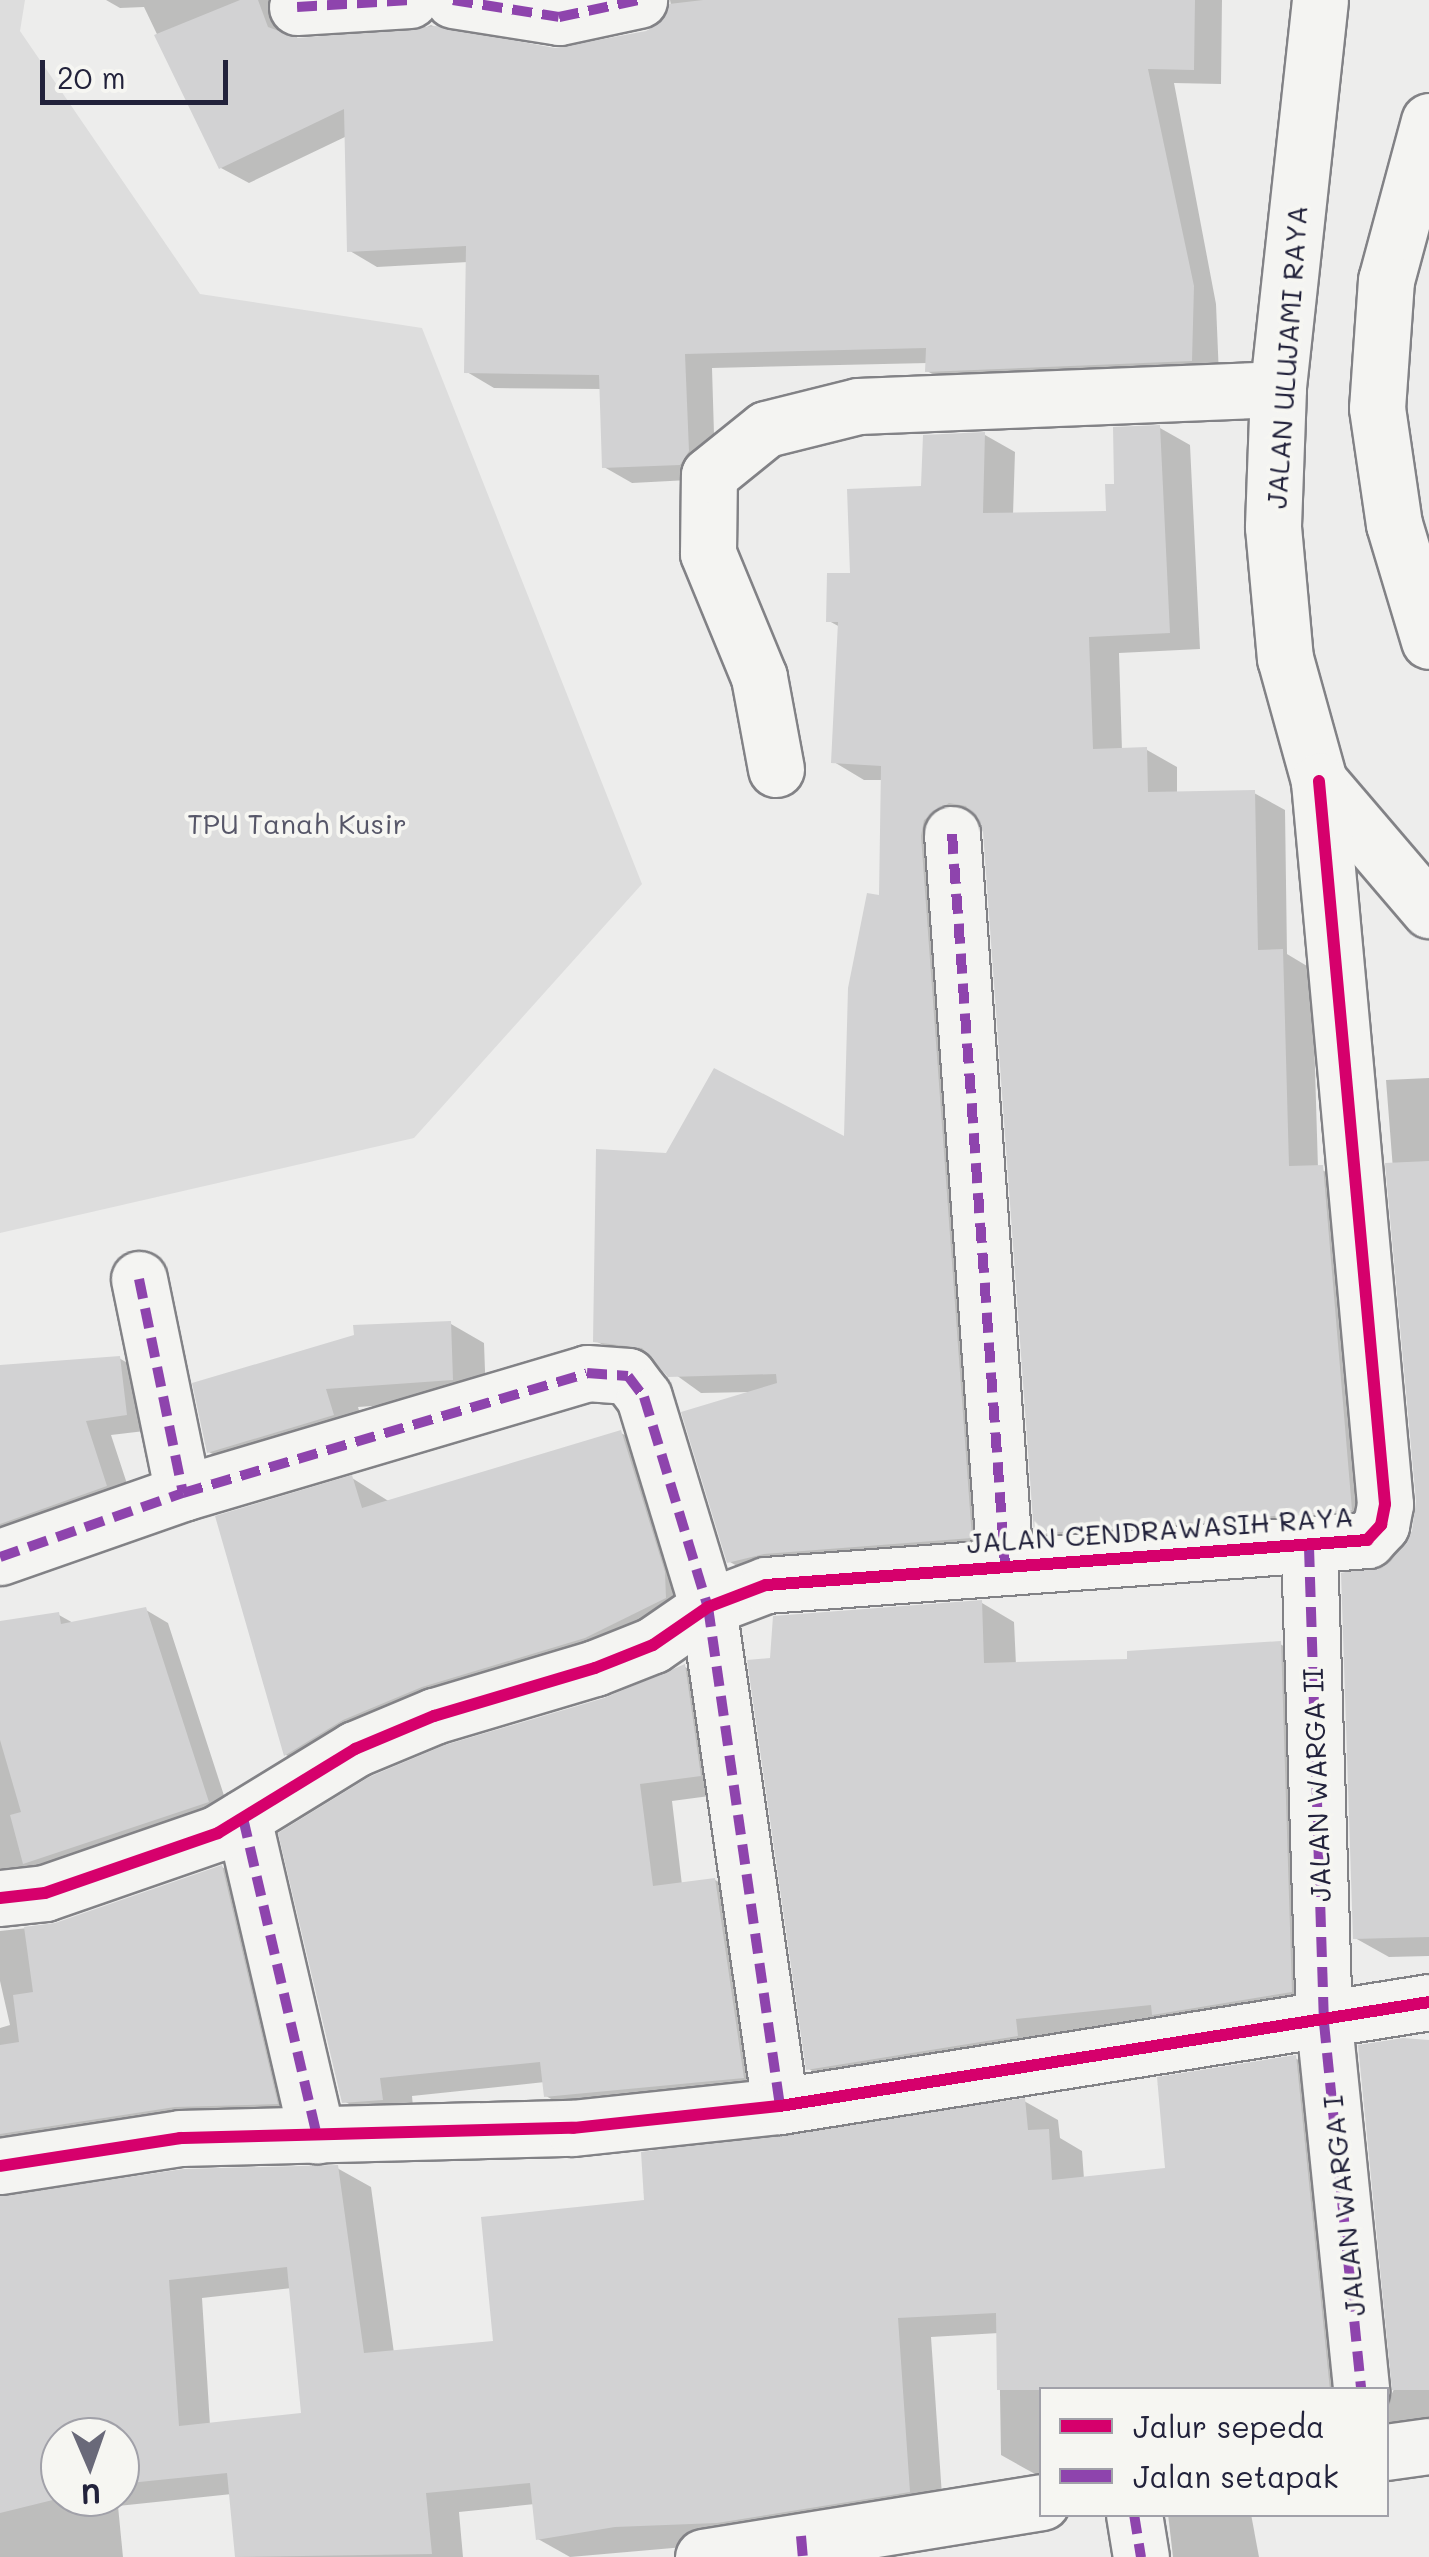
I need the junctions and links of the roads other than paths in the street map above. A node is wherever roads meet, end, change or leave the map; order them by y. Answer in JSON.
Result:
{"nodes":[{"id":1,"x":410,"y":0,"type":"edge"},
{"id":2,"x":453,"y":0,"type":"edge"},
{"id":3,"x":639,"y":0,"type":"edge"},
{"id":4,"x":1320,"y":0,"type":"edge"},
{"id":5,"x":297,"y":7,"type":"dead end"},
{"id":6,"x":1429,"y":121,"type":"edge"},
{"id":7,"x":1278,"y":388,"type":"junction"},
{"id":8,"x":1429,"y":640,"type":"edge"},
{"id":9,"x":776,"y":768,"type":"dead end"},
{"id":10,"x":1320,"y":781,"type":"junction"},
{"id":11,"x":952,"y":834,"type":"dead end"},
{"id":12,"x":1429,"y":910,"type":"edge"},
{"id":13,"x":139,"y":1279,"type":"dead end"},
{"id":14,"x":183,"y":1493,"type":"junction"},
{"id":15,"x":1308,"y":1547,"type":"junction"},
{"id":16,"x":0,"y":1556,"type":"edge"},
{"id":17,"x":1005,"y":1564,"type":"junction"},
{"id":18,"x":708,"y":1607,"type":"junction"},
{"id":19,"x":242,"y":1818,"type":"junction"},
{"id":20,"x":0,"y":1898,"type":"edge"},
{"id":21,"x":1429,"y":2002,"type":"edge"},
{"id":22,"x":1324,"y":2023,"type":"junction"},
{"id":23,"x":780,"y":2106,"type":"junction"},
{"id":24,"x":317,"y":2136,"type":"junction"},
{"id":25,"x":0,"y":2166,"type":"edge"},
{"id":26,"x":1361,"y":2387,"type":"edge"},
{"id":27,"x":1429,"y":2446,"type":"edge"},
{"id":28,"x":1389,"y":2452,"type":"edge"},
{"id":29,"x":1039,"y":2503,"type":"edge"},
{"id":30,"x":1135,"y":2517,"type":"edge"},
{"id":31,"x":802,"y":2547,"type":"edge"},
{"id":32,"x":702,"y":2557,"type":"edge"},
{"id":33,"x":1142,"y":2557,"type":"edge"}],
"edges":[{"from":1,"to":5,"type":"main road"},
{"from":2,"to":3,"type":"main road"},
{"from":4,"to":7,"type":"main road","name":"JALAN ULUJAMI RAYA"},
{"from":6,"to":8,"type":"main road"},
{"from":7,"to":9,"type":"main road"},
{"from":7,"to":10,"type":"main road","name":"JALAN ULUJAMI RAYA"},
{"from":10,"to":12,"type":"main road","name":"JALAN ULUJAMI RAYA"},
{"from":10,"to":15,"type":"main road","name":"JALAN CENDRAWASIH RAYA"},
{"from":11,"to":17,"type":"main road"},
{"from":13,"to":14,"type":"main road"},
{"from":14,"to":16,"type":"main road"},
{"from":14,"to":18,"type":"main road"},
{"from":15,"to":17,"type":"main road","name":"JALAN CENDRAWASIH RAYA"},
{"from":15,"to":22,"type":"main road","name":"JALAN WARGA II"},
{"from":17,"to":18,"type":"main road","name":"JALAN CENDRAWASIH RAYA"},
{"from":18,"to":19,"type":"main road","name":"JALAN CENDRAWASIH RAYA"},
{"from":18,"to":23,"type":"main road"},
{"from":19,"to":20,"type":"main road","name":"JALAN CENDRAWASIH RAYA"},
{"from":19,"to":24,"type":"main road"},
{"from":21,"to":22,"type":"main road"},
{"from":22,"to":23,"type":"main road"},
{"from":22,"to":26,"type":"main road","name":"JALAN WARGA I"},
{"from":23,"to":24,"type":"main road"},
{"from":24,"to":25,"type":"main road"},
{"from":27,"to":28,"type":"main road"},
{"from":29,"to":31,"type":"main road"},
{"from":30,"to":33,"type":"main road"},
{"from":31,"to":32,"type":"main road"}]}
